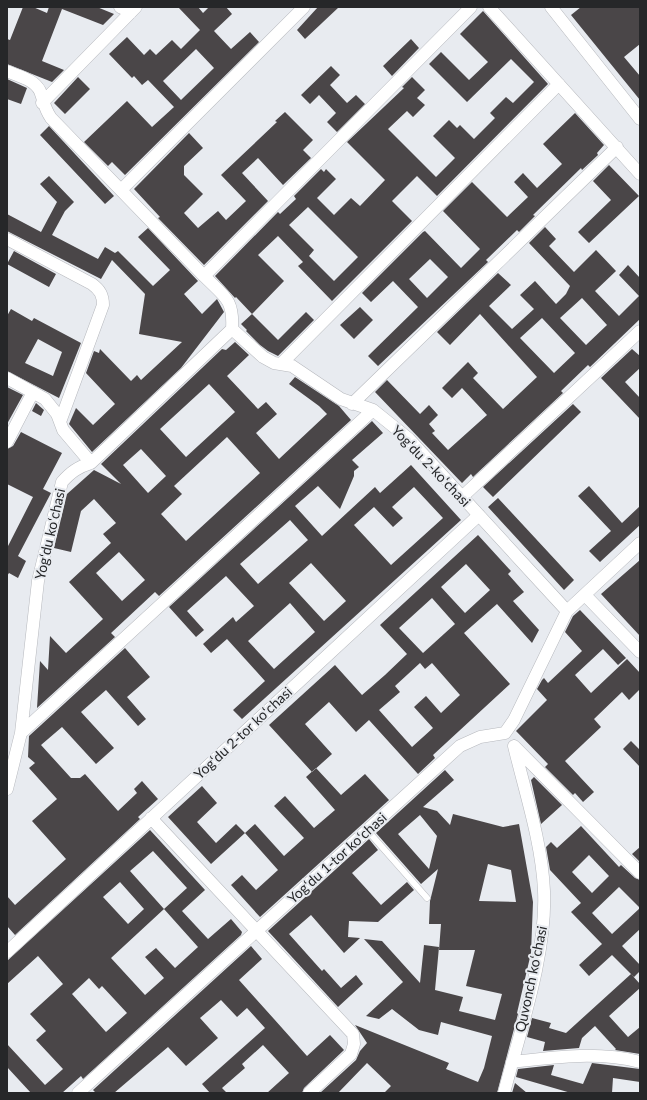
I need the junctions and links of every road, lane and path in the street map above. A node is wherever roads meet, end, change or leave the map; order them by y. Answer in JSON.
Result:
{"nodes":[{"id":1,"x":304,"y":7,"type":"edge"},
{"id":2,"x":471,"y":7,"type":"edge"},
{"id":3,"x":488,"y":7,"type":"edge"},
{"id":4,"x":551,"y":7,"type":"edge"},
{"id":5,"x":129,"y":8,"type":"edge"},
{"id":6,"x":7,"y":71,"type":"edge"},
{"id":7,"x":559,"y":84,"type":"junction"},
{"id":8,"x":42,"y":102,"type":"junction"},
{"id":9,"x":640,"y":119,"type":"edge"},
{"id":10,"x":617,"y":147,"type":"junction"},
{"id":11,"x":640,"y":174,"type":"edge"},
{"id":12,"x":121,"y":190,"type":"junction"},
{"id":13,"x":7,"y":239,"type":"edge"},
{"id":14,"x":204,"y":276,"type":"junction"},
{"id":15,"x":232,"y":330,"type":"junction"},
{"id":16,"x":640,"y":332,"type":"edge"},
{"id":17,"x":281,"y":364,"type":"junction"},
{"id":18,"x":7,"y":378,"type":"edge"},
{"id":19,"x":33,"y":392,"type":"junction"},
{"id":20,"x":352,"y":404,"type":"junction"},
{"id":21,"x":373,"y":410,"type":"junction"},
{"id":22,"x":60,"y":422,"type":"junction"},
{"id":23,"x":7,"y":442,"type":"edge"},
{"id":24,"x":91,"y":464,"type":"junction"},
{"id":25,"x":462,"y":497,"type":"junction"},
{"id":26,"x":478,"y":515,"type":"junction"},
{"id":27,"x":640,"y":544,"type":"edge"},
{"id":28,"x":585,"y":595,"type":"junction"},
{"id":29,"x":567,"y":611,"type":"junction"},
{"id":30,"x":640,"y":652,"type":"edge"},
{"id":31,"x":21,"y":733,"type":"junction"},
{"id":32,"x":505,"y":733,"type":"junction"},
{"id":33,"x":514,"y":746,"type":"junction"},
{"id":34,"x":7,"y":789,"type":"edge"},
{"id":35,"x":151,"y":818,"type":"junction"},
{"id":36,"x":367,"y":830,"type":"junction"},
{"id":37,"x":640,"y":873,"type":"edge"},
{"id":38,"x":427,"y":898,"type":"dead end"},
{"id":39,"x":257,"y":931,"type":"junction"},
{"id":40,"x":7,"y":952,"type":"edge"},
{"id":41,"x":512,"y":1062,"type":"junction"},
{"id":42,"x":640,"y":1062,"type":"edge"},
{"id":43,"x":78,"y":1093,"type":"edge"},
{"id":44,"x":308,"y":1093,"type":"edge"},
{"id":45,"x":504,"y":1093,"type":"edge"}],
"edges":[{"from":1,"to":12,"type":"street"},
{"from":2,"to":14,"type":"street"},
{"from":3,"to":7,"type":"street"},
{"from":4,"to":9,"type":"street"},
{"from":5,"to":8,"type":"street"},
{"from":6,"to":8,"type":"street"},
{"from":7,"to":10,"type":"street"},
{"from":7,"to":17,"type":"street"},
{"from":8,"to":12,"type":"street"},
{"from":10,"to":11,"type":"street"},
{"from":10,"to":20,"type":"street"},
{"from":12,"to":14,"type":"street"},
{"from":13,"to":22,"type":"street"},
{"from":14,"to":15,"type":"street"},
{"from":15,"to":17,"type":"street","name":"Yogʻdu 2-koʻchasi"},
{"from":15,"to":24,"type":"street","name":"Yogʻdu koʻchasi"},
{"from":16,"to":25,"type":"street"},
{"from":17,"to":20,"type":"street","name":"Yogʻdu 2-koʻchasi"},
{"from":18,"to":19,"type":"street"},
{"from":19,"to":22,"type":"street"},
{"from":19,"to":23,"type":"street"},
{"from":20,"to":21,"type":"street","name":"Yogʻdu 2-koʻchasi"},
{"from":21,"to":25,"type":"street","name":"Yogʻdu 2-koʻchasi"},
{"from":21,"to":31,"type":"street"},
{"from":22,"to":24,"type":"street"},
{"from":24,"to":31,"type":"street","name":"Yogʻdu koʻchasi"},
{"from":25,"to":26,"type":"street","name":"Yogʻdu 2-koʻchasi"},
{"from":26,"to":29,"type":"street","name":"Yogʻdu 2-koʻchasi"},
{"from":26,"to":35,"type":"street","name":"Yogʻdu 2-tor koʻchasi"},
{"from":27,"to":28,"type":"street"},
{"from":28,"to":29,"type":"street"},
{"from":28,"to":30,"type":"street"},
{"from":29,"to":32,"type":"street"},
{"from":31,"to":34,"type":"street","name":"Yogʻdu koʻchasi"},
{"from":32,"to":33,"type":"street"},
{"from":32,"to":36,"type":"street","name":"Yogʻdu 1-tor koʻchasi"},
{"from":33,"to":37,"type":"street"},
{"from":33,"to":41,"type":"street","name":"Quvonch koʻchasi"},
{"from":35,"to":39,"type":"street"},
{"from":35,"to":40,"type":"street","name":"Yogʻdu 2-tor koʻchasi"},
{"from":36,"to":38,"type":"lane"},
{"from":36,"to":39,"type":"street","name":"Yogʻdu 1-tor koʻchasi"},
{"from":39,"to":43,"type":"street","name":"Yogʻdu 1-tor koʻchasi"},
{"from":39,"to":44,"type":"street"},
{"from":41,"to":42,"type":"street"},
{"from":41,"to":45,"type":"street","name":"Quvonch koʻchasi"}]}
